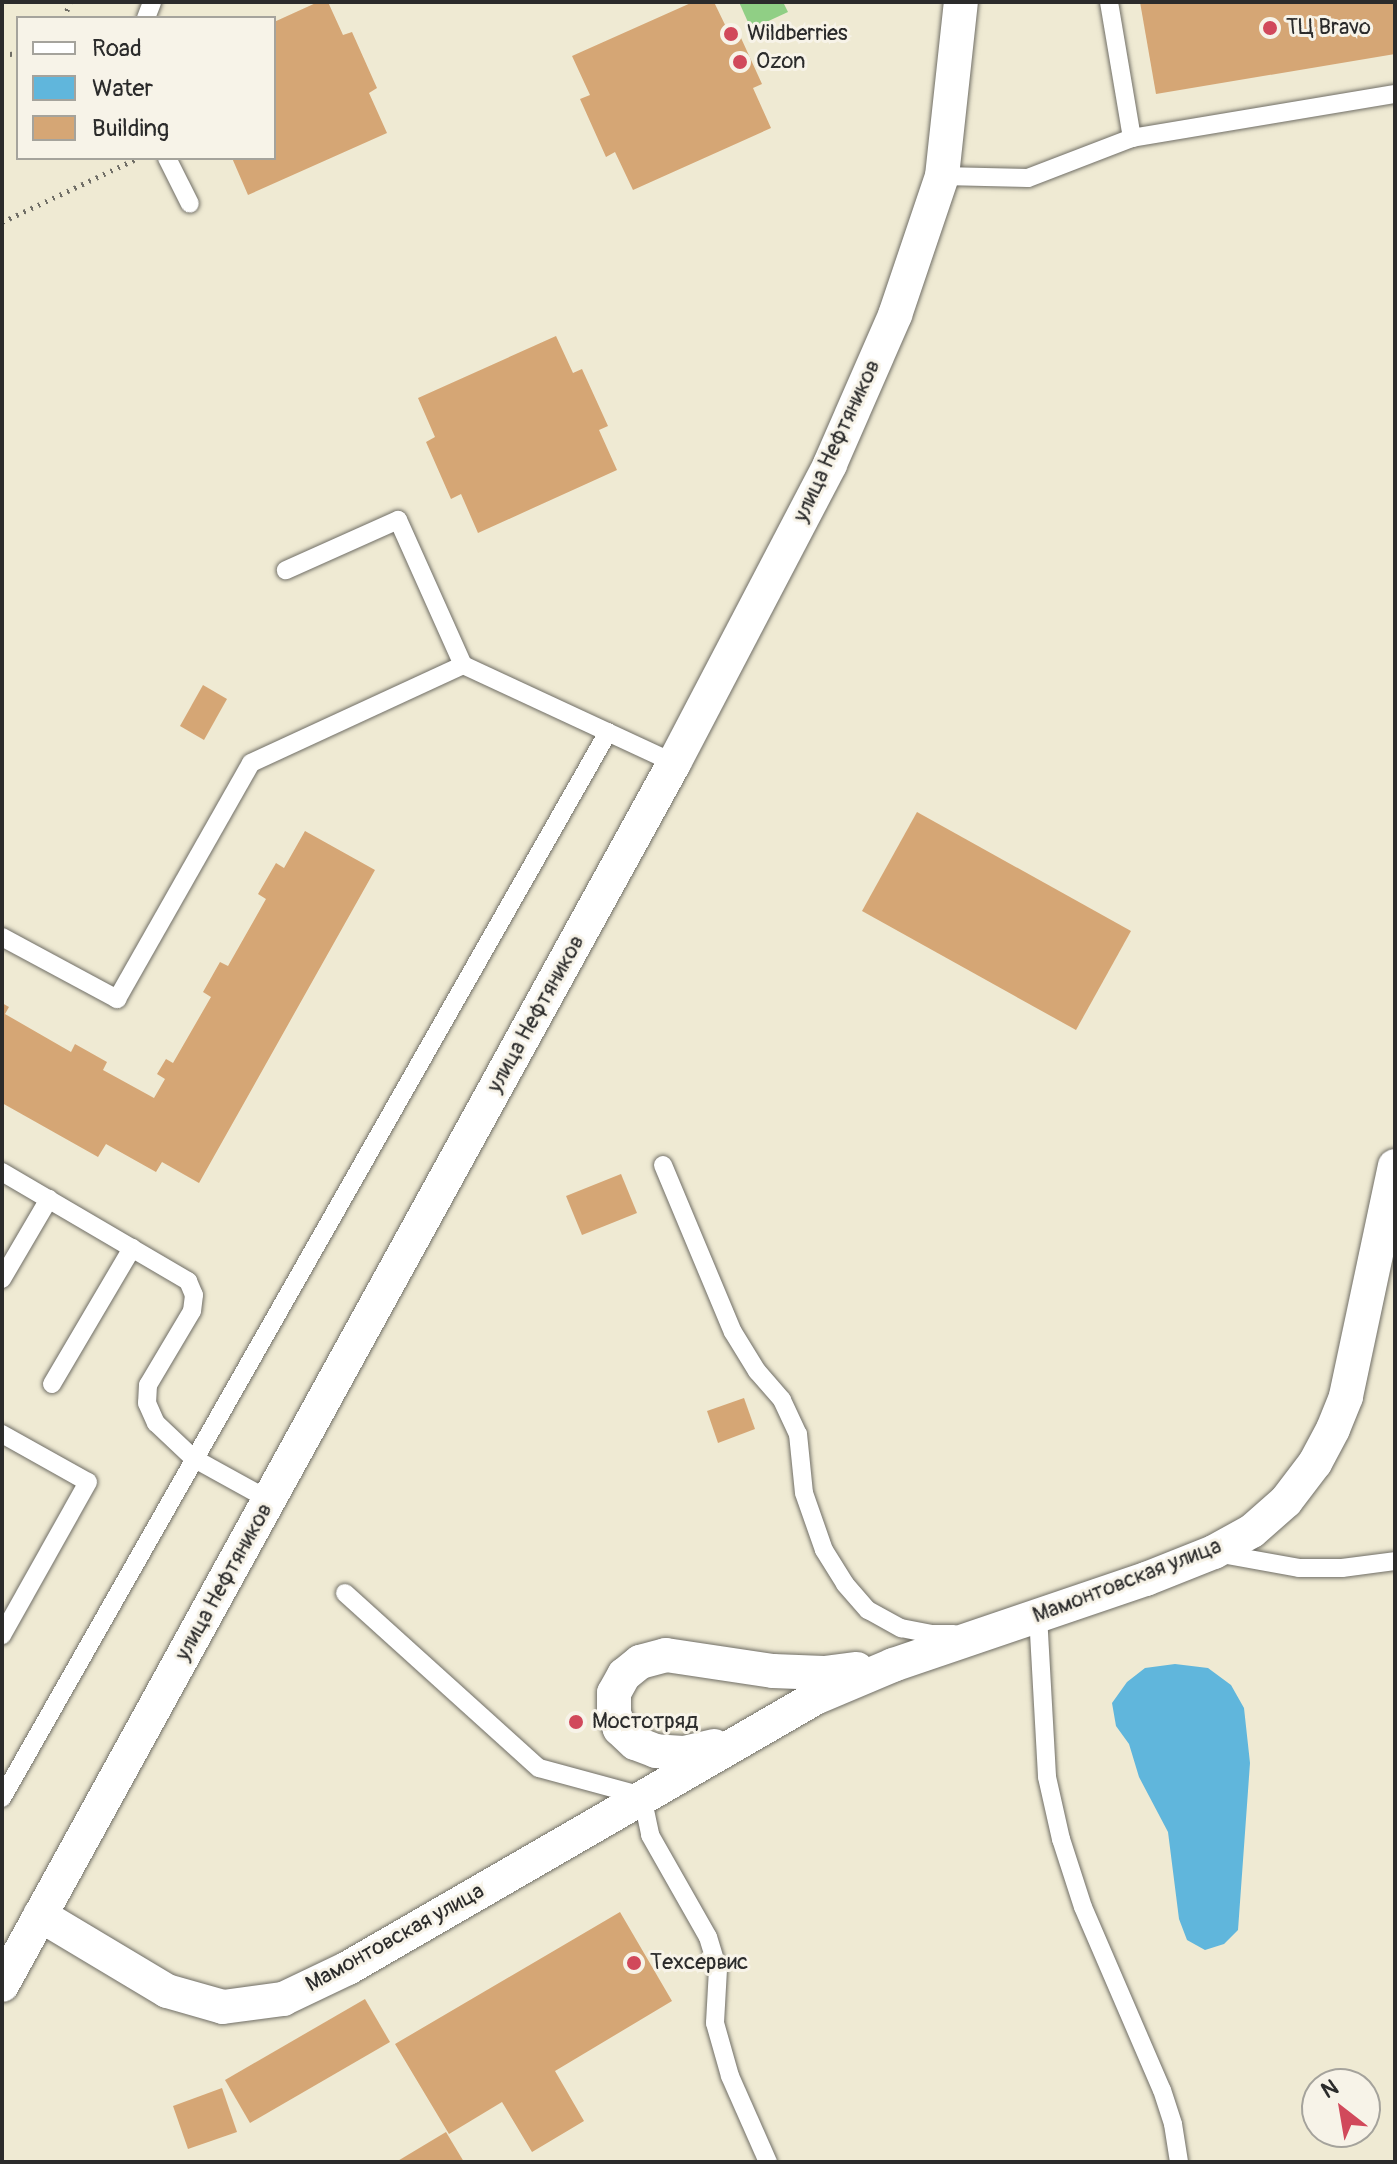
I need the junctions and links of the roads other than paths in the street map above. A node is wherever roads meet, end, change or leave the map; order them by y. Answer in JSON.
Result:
{"nodes":[{"id":1,"x":961,"y":2,"type":"edge"},
{"id":2,"x":1109,"y":2,"type":"edge"},
{"id":3,"x":1395,"y":94,"type":"edge"},
{"id":4,"x":1132,"y":138,"type":"junction"},
{"id":5,"x":168,"y":160,"type":"edge"},
{"id":6,"x":942,"y":176,"type":"junction"},
{"id":7,"x":190,"y":204,"type":"dead end"},
{"id":8,"x":286,"y":570,"type":"dead end"},
{"id":9,"x":463,"y":665,"type":"junction"},
{"id":10,"x":608,"y":732,"type":"junction"},
{"id":11,"x":674,"y":763,"type":"junction"},
{"id":12,"x":2,"y":937,"type":"edge"},
{"id":13,"x":663,"y":1165,"type":"dead end"},
{"id":14,"x":1395,"y":1166,"type":"edge"},
{"id":15,"x":2,"y":1172,"type":"edge"},
{"id":16,"x":49,"y":1199,"type":"junction"},
{"id":17,"x":132,"y":1248,"type":"junction"},
{"id":18,"x":2,"y":1279,"type":"edge"},
{"id":19,"x":52,"y":1384,"type":"dead end"},
{"id":20,"x":2,"y":1434,"type":"edge"},
{"id":21,"x":193,"y":1458,"type":"junction"},
{"id":22,"x":269,"y":1500,"type":"junction"},
{"id":23,"x":1214,"y":1552,"type":"junction"},
{"id":24,"x":1395,"y":1561,"type":"edge"},
{"id":25,"x":345,"y":1593,"type":"dead end"},
{"id":26,"x":1038,"y":1615,"type":"junction"},
{"id":27,"x":985,"y":1633,"type":"junction"},
{"id":28,"x":2,"y":1635,"type":"edge"},
{"id":29,"x":893,"y":1665,"type":"junction"},
{"id":30,"x":736,"y":1740,"type":"junction"},
{"id":31,"x":642,"y":1796,"type":"junction"},
{"id":32,"x":2,"y":1798,"type":"edge"},
{"id":33,"x":40,"y":1915,"type":"junction"},
{"id":34,"x":2,"y":1985,"type":"edge"},
{"id":35,"x":768,"y":2162,"type":"edge"},
{"id":36,"x":1179,"y":2162,"type":"edge"}],
"edges":[{"from":1,"to":6,"type":"street","name":"улица Нефтяников"},
{"from":2,"to":4,"type":"lane"},
{"from":3,"to":4,"type":"lane"},
{"from":4,"to":6,"type":"lane"},
{"from":5,"to":7,"type":"lane"},
{"from":6,"to":11,"type":"street","name":"улица Нефтяников"},
{"from":8,"to":9,"type":"lane"},
{"from":9,"to":10,"type":"lane"},
{"from":9,"to":12,"type":"lane"},
{"from":10,"to":11,"type":"lane"},
{"from":10,"to":21,"type":"lane"},
{"from":11,"to":22,"type":"street","name":"улица Нефтяников"},
{"from":13,"to":27,"type":"lane"},
{"from":14,"to":23,"type":"street","name":"Мамонтовская улица"},
{"from":15,"to":16,"type":"lane"},
{"from":16,"to":17,"type":"lane"},
{"from":16,"to":18,"type":"lane"},
{"from":17,"to":19,"type":"lane"},
{"from":17,"to":21,"type":"lane"},
{"from":20,"to":28,"type":"lane"},
{"from":21,"to":22,"type":"lane"},
{"from":21,"to":32,"type":"lane"},
{"from":22,"to":33,"type":"street","name":"улица Нефтяников"},
{"from":23,"to":24,"type":"lane"},
{"from":23,"to":26,"type":"street","name":"Мамонтовская улица"},
{"from":25,"to":31,"type":"lane"},
{"from":26,"to":27,"type":"street","name":"Мамонтовская улица"},
{"from":26,"to":36,"type":"lane"},
{"from":27,"to":29,"type":"street","name":"Мамонтовская улица"},
{"from":29,"to":30,"type":"street","name":"Мамонтовская улица"},
{"from":29,"to":30,"type":"street","name":"Мамонтовская улица"},
{"from":30,"to":31,"type":"street","name":"Мамонтовская улица"},
{"from":31,"to":33,"type":"street","name":"Мамонтовская улица"},
{"from":31,"to":35,"type":"lane"},
{"from":33,"to":34,"type":"street","name":"улица Нефтяников"}]}
